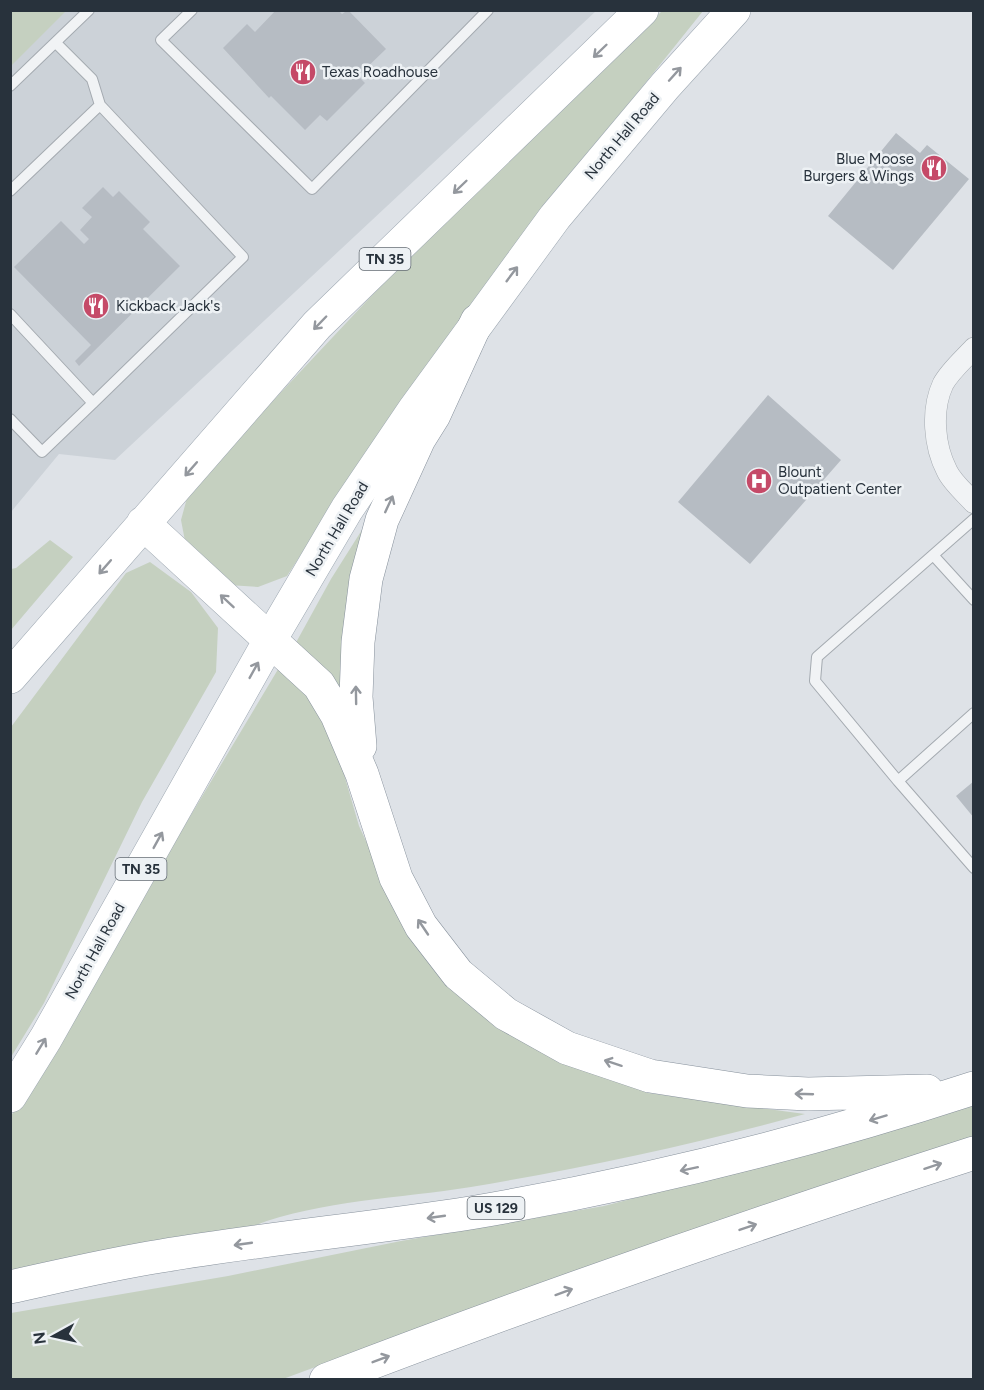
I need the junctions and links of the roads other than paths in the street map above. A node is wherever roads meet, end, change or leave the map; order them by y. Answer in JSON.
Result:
{"nodes":[{"id":1,"x":89,"y":10,"type":"edge"},
{"id":2,"x":192,"y":10,"type":"edge"},
{"id":3,"x":488,"y":10,"type":"edge"},
{"id":4,"x":642,"y":10,"type":"edge"},
{"id":5,"x":730,"y":13,"type":"edge"},
{"id":6,"x":56,"y":43,"type":"junction"},
{"id":7,"x":10,"y":86,"type":"edge"},
{"id":8,"x":100,"y":105,"type":"junction"},
{"id":9,"x":10,"y":191,"type":"edge"},
{"id":10,"x":10,"y":315,"type":"edge"},
{"id":11,"x":477,"y":321,"type":"junction"},
{"id":12,"x":974,"y":348,"type":"edge"},
{"id":13,"x":93,"y":403,"type":"junction"},
{"id":14,"x":10,"y":419,"type":"edge"},
{"id":15,"x":974,"y":503,"type":"edge"},
{"id":16,"x":974,"y":519,"type":"edge"},
{"id":17,"x":143,"y":523,"type":"junction"},
{"id":18,"x":933,"y":555,"type":"junction"},
{"id":19,"x":974,"y":600,"type":"edge"},
{"id":20,"x":270,"y":640,"type":"junction"},
{"id":21,"x":10,"y":677,"type":"edge"},
{"id":22,"x":974,"y":713,"type":"edge"},
{"id":23,"x":362,"y":774,"type":"junction"},
{"id":24,"x":898,"y":781,"type":"junction"},
{"id":25,"x":974,"y":868,"type":"edge"},
{"id":26,"x":971,"y":1089,"type":"edge"},
{"id":27,"x":10,"y":1096,"type":"edge"},
{"id":28,"x":974,"y":1153,"type":"edge"},
{"id":29,"x":10,"y":1287,"type":"edge"},
{"id":30,"x":326,"y":1380,"type":"edge"}],
"edges":[{"from":1,"to":6,"type":"lane"},
{"from":2,"to":3,"type":"lane"},
{"from":4,"to":17,"type":"main road","number":"TN 35","one_way":true},
{"from":11,"to":5,"type":"main road","name":"North Hall Road","number":"TN 35","one_way":true},
{"from":6,"to":7,"type":"lane"},
{"from":6,"to":8,"type":"lane"},
{"from":8,"to":9,"type":"lane"},
{"from":8,"to":13,"type":"lane"},
{"from":10,"to":13,"type":"lane"},
{"from":11,"to":20,"type":"main road","name":"North Hall Road","number":"TN 35"},
{"from":23,"to":11,"type":"main road","one_way":true},
{"from":12,"to":15,"type":"street"},
{"from":13,"to":14,"type":"lane"},
{"from":16,"to":18,"type":"lane"},
{"from":20,"to":17,"type":"main road","one_way":true},
{"from":17,"to":21,"type":"main road","number":"TN 35","one_way":true},
{"from":18,"to":19,"type":"lane"},
{"from":18,"to":24,"type":"lane"},
{"from":20,"to":23,"type":"main road"},
{"from":27,"to":20,"type":"main road","name":"North Hall Road","number":"TN 35","one_way":true},
{"from":22,"to":24,"type":"lane"},
{"from":26,"to":23,"type":"main road","one_way":true},
{"from":24,"to":25,"type":"lane"},
{"from":26,"to":29,"type":"main road","number":"US 129","one_way":true},
{"from":30,"to":28,"type":"main road","one_way":true}]}
